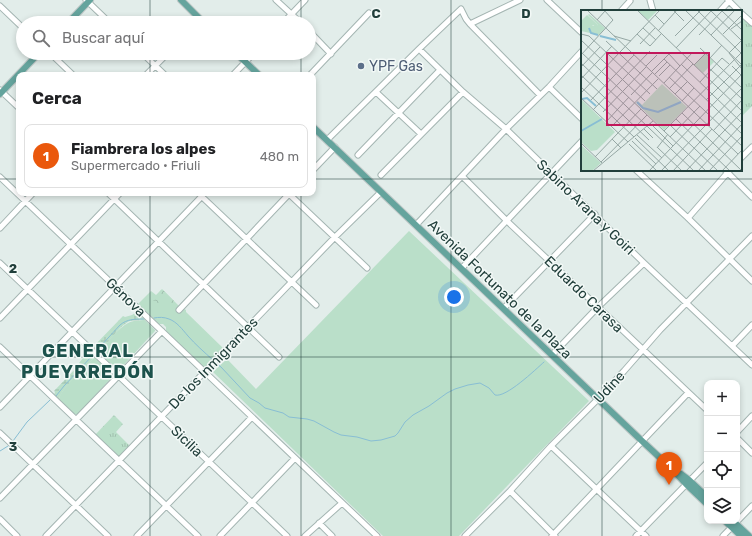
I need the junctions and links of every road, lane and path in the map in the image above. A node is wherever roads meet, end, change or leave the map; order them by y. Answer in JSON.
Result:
{"nodes":[{"id":1,"x":180,"y":0,"type":"edge"},
{"id":2,"x":276,"y":0,"type":"edge"},
{"id":3,"x":305,"y":0,"type":"edge"},
{"id":4,"x":520,"y":0,"type":"edge"},
{"id":5,"x":547,"y":0,"type":"edge"},
{"id":6,"x":650,"y":0,"type":"edge"},
{"id":7,"x":88,"y":1,"type":"edge"},
{"id":8,"x":630,"y":1,"type":"dead end"},
{"id":9,"x":728,"y":1,"type":"edge"},
{"id":10,"x":0,"y":6,"type":"edge"},
{"id":11,"x":622,"y":10,"type":"edge"},
{"id":12,"x":653,"y":10,"type":"edge"},
{"id":13,"x":721,"y":10,"type":"edge"},
{"id":14,"x":738,"y":10,"type":"edge"},
{"id":15,"x":369,"y":13,"type":"dead end"},
{"id":16,"x":292,"y":14,"type":"joint"},
{"id":17,"x":742,"y":14,"type":"edge"},
{"id":18,"x":74,"y":16,"type":"edge"},
{"id":19,"x":103,"y":16,"type":"edge"},
{"id":20,"x":195,"y":16,"type":"edge"},
{"id":21,"x":16,"y":21,"type":"edge"},
{"id":22,"x":752,"y":23,"type":"edge"},
{"id":23,"x":470,"y":24,"type":"junction"},
{"id":24,"x":581,"y":32,"type":"edge"},
{"id":25,"x":316,"y":38,"type":"edge"},
{"id":26,"x":419,"y":49,"type":"junction"},
{"id":27,"x":581,"y":52,"type":"edge"},
{"id":28,"x":331,"y":54,"type":"junction"},
{"id":29,"x":32,"y":60,"type":"edge"},
{"id":30,"x":57,"y":60,"type":"edge"},
{"id":31,"x":149,"y":60,"type":"edge"},
{"id":32,"x":161,"y":60,"type":"edge"},
{"id":33,"x":245,"y":62,"type":"joint"},
{"id":34,"x":155,"y":66,"type":"junction"},
{"id":35,"x":440,"y":70,"type":"junction"},
{"id":36,"x":20,"y":72,"type":"edge"},
{"id":37,"x":70,"y":72,"type":"edge"},
{"id":38,"x":149,"y":72,"type":"edge"},
{"id":39,"x":162,"y":72,"type":"edge"},
{"id":40,"x":235,"y":72,"type":"edge"},
{"id":41,"x":256,"y":72,"type":"edge"},
{"id":42,"x":313,"y":72,"type":"edge"},
{"id":43,"x":16,"y":77,"type":"edge"},
{"id":44,"x":549,"y":87,"type":"junction"},
{"id":45,"x":1,"y":92,"type":"edge"},
{"id":46,"x":376,"y":92,"type":"junction"},
{"id":47,"x":463,"y":92,"type":"junction"},
{"id":48,"x":540,"y":95,"type":"junction"},
{"id":49,"x":16,"y":105,"type":"edge"},
{"id":50,"x":398,"y":113,"type":"junction"},
{"id":51,"x":581,"y":118,"type":"edge"},
{"id":52,"x":316,"y":130,"type":"edge"},
{"id":53,"x":506,"y":130,"type":"junction"},
{"id":54,"x":421,"y":134,"type":"junction"},
{"id":55,"x":327,"y":140,"type":"junction"},
{"id":56,"x":581,"y":142,"type":"edge"},
{"id":57,"x":335,"y":147,"type":"junction"},
{"id":58,"x":752,"y":147,"type":"edge"},
{"id":59,"x":358,"y":155,"type":"dead end"},
{"id":60,"x":742,"y":157,"type":"edge"},
{"id":61,"x":316,"y":167,"type":"edge"},
{"id":62,"x":637,"y":171,"type":"edge"},
{"id":63,"x":728,"y":171,"type":"edge"},
{"id":64,"x":552,"y":173,"type":"junction"},
{"id":65,"x":382,"y":175,"type":"dead end"},
{"id":66,"x":462,"y":176,"type":"junction"},
{"id":67,"x":0,"y":177,"type":"edge"},
{"id":68,"x":16,"y":192,"type":"edge"},
{"id":69,"x":381,"y":192,"type":"junction"},
{"id":70,"x":20,"y":196,"type":"edge"},
{"id":71,"x":30,"y":196,"type":"edge"},
{"id":72,"x":111,"y":196,"type":"edge"},
{"id":73,"x":117,"y":196,"type":"edge"},
{"id":74,"x":199,"y":196,"type":"edge"},
{"id":75,"x":203,"y":196,"type":"edge"},
{"id":76,"x":286,"y":196,"type":"edge"},
{"id":77,"x":292,"y":196,"type":"edge"},
{"id":78,"x":752,"y":197,"type":"edge"},
{"id":79,"x":114,"y":199,"type":"junction"},
{"id":80,"x":25,"y":201,"type":"junction"},
{"id":81,"x":595,"y":214,"type":"junction"},
{"id":82,"x":688,"y":218,"type":"junction"},
{"id":83,"x":507,"y":221,"type":"junction"},
{"id":84,"x":416,"y":224,"type":"junction"},
{"id":85,"x":0,"y":228,"type":"edge"},
{"id":86,"x":752,"y":236,"type":"edge"},
{"id":87,"x":335,"y":237,"type":"junction"},
{"id":88,"x":246,"y":239,"type":"junction"},
{"id":89,"x":159,"y":241,"type":"junction"},
{"id":90,"x":71,"y":244,"type":"junction"},
{"id":91,"x":730,"y":259,"type":"junction"},
{"id":92,"x":550,"y":261,"type":"junction"},
{"id":93,"x":0,"y":262,"type":"edge"},
{"id":94,"x":644,"y":263,"type":"junction"},
{"id":95,"x":367,"y":268,"type":"dead end"},
{"id":96,"x":462,"y":268,"type":"junction"},
{"id":97,"x":752,"y":281,"type":"edge"},
{"id":98,"x":292,"y":282,"type":"junction"},
{"id":99,"x":204,"y":284,"type":"junction"},
{"id":100,"x":115,"y":287,"type":"junction"},
{"id":101,"x":28,"y":289,"type":"junction"},
{"id":102,"x":687,"y":303,"type":"junction"},
{"id":103,"x":316,"y":305,"type":"dead end"},
{"id":104,"x":504,"y":308,"type":"junction"},
{"id":105,"x":598,"y":308,"type":"junction"},
{"id":106,"x":179,"y":310,"type":"dead end"},
{"id":107,"x":0,"y":318,"type":"edge"},
{"id":108,"x":752,"y":326,"type":"edge"},
{"id":109,"x":248,"y":327,"type":"junction"},
{"id":110,"x":162,"y":331,"type":"junction"},
{"id":111,"x":72,"y":332,"type":"junction"},
{"id":112,"x":732,"y":346,"type":"junction"},
{"id":113,"x":0,"y":347,"type":"edge"},
{"id":114,"x":643,"y":350,"type":"junction"},
{"id":115,"x":552,"y":355,"type":"junction"},
{"id":116,"x":279,"y":357,"type":"dead end"},
{"id":117,"x":752,"y":366,"type":"edge"},
{"id":118,"x":205,"y":372,"type":"junction"},
{"id":119,"x":118,"y":375,"type":"junction"},
{"id":120,"x":30,"y":376,"type":"junction"},
{"id":121,"x":688,"y":393,"type":"junction"},
{"id":122,"x":598,"y":399,"type":"junction"},
{"id":123,"x":0,"y":407,"type":"edge"},
{"id":124,"x":704,"y":407,"type":"edge"},
{"id":125,"x":752,"y":416,"type":"edge"},
{"id":126,"x":162,"y":417,"type":"junction"},
{"id":127,"x":252,"y":417,"type":"junction"},
{"id":128,"x":76,"y":419,"type":"junction"},
{"id":129,"x":740,"y":429,"type":"edge"},
{"id":130,"x":0,"y":433,"type":"edge"},
{"id":131,"x":642,"y":441,"type":"junction"},
{"id":132,"x":740,"y":441,"type":"edge"},
{"id":133,"x":552,"y":446,"type":"junction"},
{"id":134,"x":752,"y":453,"type":"edge"},
{"id":135,"x":295,"y":458,"type":"junction"},
{"id":136,"x":119,"y":461,"type":"junction"},
{"id":137,"x":209,"y":461,"type":"junction"},
{"id":138,"x":32,"y":464,"type":"junction"},
{"id":139,"x":704,"y":465,"type":"edge"},
{"id":140,"x":687,"y":482,"type":"junction"},
{"id":141,"x":597,"y":489,"type":"junction"},
{"id":142,"x":510,"y":491,"type":"junction"},
{"id":143,"x":704,"y":495,"type":"edge"},
{"id":144,"x":0,"y":498,"type":"edge"},
{"id":145,"x":704,"y":501,"type":"edge"},
{"id":146,"x":252,"y":502,"type":"junction"},
{"id":147,"x":342,"y":503,"type":"junction"},
{"id":148,"x":76,"y":506,"type":"junction"},
{"id":149,"x":166,"y":506,"type":"junction"},
{"id":150,"x":752,"y":506,"type":"edge"},
{"id":151,"x":740,"y":517,"type":"edge"},
{"id":152,"x":0,"y":519,"type":"edge"},
{"id":153,"x":319,"y":523,"type":"junction"},
{"id":154,"x":733,"y":524,"type":"edge"},
{"id":155,"x":640,"y":531,"type":"junction"},
{"id":156,"x":554,"y":535,"type":"edge"},
{"id":157,"x":18,"y":536,"type":"edge"},
{"id":158,"x":46,"y":536,"type":"edge"},
{"id":159,"x":108,"y":536,"type":"edge"},
{"id":160,"x":137,"y":536,"type":"edge"},
{"id":161,"x":198,"y":536,"type":"edge"},
{"id":162,"x":220,"y":536,"type":"edge"},
{"id":163,"x":287,"y":536,"type":"edge"},
{"id":164,"x":305,"y":536,"type":"edge"},
{"id":165,"x":332,"y":536,"type":"edge"},
{"id":166,"x":377,"y":536,"type":"edge"},
{"id":167,"x":466,"y":536,"type":"edge"},
{"id":168,"x":636,"y":536,"type":"edge"},
{"id":169,"x":646,"y":536,"type":"edge"},
{"id":170,"x":723,"y":536,"type":"edge"},
{"id":171,"x":741,"y":536,"type":"edge"},
{"id":172,"x":749,"y":536,"type":"edge"}],
"edges":[{"from":1,"to":20,"type":"main road"},
{"from":2,"to":16,"type":"street"},
{"from":3,"to":16,"type":"street"},
{"from":4,"to":23,"type":"street"},
{"from":5,"to":24,"type":"street"},
{"from":6,"to":12,"type":"street"},
{"from":7,"to":18,"type":"main road"},
{"from":7,"to":19,"type":"street"},
{"from":8,"to":11,"type":"street"},
{"from":9,"to":13,"type":"street"},
{"from":9,"to":14,"type":"street"},
{"from":10,"to":21,"type":"street"},
{"from":15,"to":28,"type":"street"},
{"from":17,"to":22,"type":"street"},
{"from":23,"to":26,"type":"street"},
{"from":23,"to":48,"type":"street"},
{"from":25,"to":28,"type":"street"},
{"from":26,"to":35,"type":"street","name":"Sabino Arana y Goiri"},
{"from":26,"to":46,"type":"street"},
{"from":27,"to":44,"type":"street"},
{"from":28,"to":42,"type":"street"},
{"from":29,"to":36,"type":"main road"},
{"from":30,"to":37,"type":"street"},
{"from":31,"to":34,"type":"street"},
{"from":32,"to":34,"type":"street"},
{"from":33,"to":40,"type":"street"},
{"from":33,"to":41,"type":"main road"},
{"from":34,"to":38,"type":"street"},
{"from":34,"to":39,"type":"street"},
{"from":35,"to":47,"type":"street","name":"Sabino Arana y Goiri"},
{"from":35,"to":50,"type":"street"},
{"from":43,"to":45,"type":"main road"},
{"from":44,"to":48,"type":"street"},
{"from":44,"to":51,"type":"street"},
{"from":45,"to":49,"type":"street"},
{"from":46,"to":50,"type":"street"},
{"from":46,"to":55,"type":"street"},
{"from":47,"to":53,"type":"street","name":"Sabino Arana y Goiri"},
{"from":47,"to":54,"type":"street"},
{"from":48,"to":53,"type":"street"},
{"from":50,"to":54,"type":"street"},
{"from":50,"to":59,"type":"street"},
{"from":52,"to":55,"type":"main road","name":"Avenida Fortunato de la Plaza"},
{"from":53,"to":64,"type":"street","name":"Sabino Arana y Goiri"},
{"from":53,"to":66,"type":"street"},
{"from":54,"to":65,"type":"street"},
{"from":55,"to":57,"type":"main road","name":"Avenida Fortunato de la Plaza"},
{"from":56,"to":64,"type":"street"},
{"from":57,"to":61,"type":"street"},
{"from":57,"to":69,"type":"main road","name":"Avenida Fortunato de la Plaza"},
{"from":58,"to":60,"type":"street"},
{"from":62,"to":82,"type":"street"},
{"from":63,"to":78,"type":"street"},
{"from":63,"to":82,"type":"street"},
{"from":64,"to":81,"type":"street","name":"Sabino Arana y Goiri"},
{"from":64,"to":83,"type":"street"},
{"from":66,"to":83,"type":"street","name":"Eduardo Carasa"},
{"from":66,"to":84,"type":"street"},
{"from":67,"to":68,"type":"street","name":"Génova"},
{"from":69,"to":84,"type":"main road","name":"Avenida Fortunato de la Plaza"},
{"from":69,"to":87,"type":"street","name":"De los Inmigrantes"},
{"from":70,"to":80,"type":"street","name":"Génova"},
{"from":71,"to":80,"type":"street"},
{"from":72,"to":79,"type":"street"},
{"from":73,"to":79,"type":"street"},
{"from":74,"to":89,"type":"street"},
{"from":75,"to":88,"type":"street"},
{"from":76,"to":88,"type":"street"},
{"from":77,"to":87,"type":"street"},
{"from":79,"to":89,"type":"street"},
{"from":79,"to":90,"type":"street"},
{"from":80,"to":85,"type":"street"},
{"from":80,"to":90,"type":"street","name":"Génova"},
{"from":81,"to":92,"type":"street"},
{"from":81,"to":94,"type":"street","name":"Sabino Arana y Goiri"},
{"from":82,"to":91,"type":"street"},
{"from":83,"to":92,"type":"street","name":"Eduardo Carasa"},
{"from":83,"to":96,"type":"street"},
{"from":84,"to":96,"type":"main road","name":"Avenida Fortunato de la Plaza"},
{"from":86,"to":91,"type":"street","name":"Udine"},
{"from":87,"to":95,"type":"street"},
{"from":87,"to":98,"type":"street","name":"De los Inmigrantes"},
{"from":88,"to":98,"type":"street"},
{"from":88,"to":99,"type":"street"},
{"from":89,"to":99,"type":"street"},
{"from":89,"to":100,"type":"street"},
{"from":90,"to":100,"type":"street","name":"Génova"},
{"from":90,"to":101,"type":"street"},
{"from":91,"to":97,"type":"street"},
{"from":91,"to":102,"type":"street","name":"Udine"},
{"from":92,"to":104,"type":"street"},
{"from":92,"to":105,"type":"street","name":"Eduardo Carasa"},
{"from":93,"to":101,"type":"street","name":"Sicilia"},
{"from":94,"to":102,"type":"street","name":"Sabino Arana y Goiri"},
{"from":94,"to":105,"type":"street"},
{"from":96,"to":104,"type":"main road","name":"Avenida Fortunato de la Plaza"},
{"from":98,"to":103,"type":"street"},
{"from":98,"to":109,"type":"street","name":"De los Inmigrantes"},
{"from":99,"to":106,"type":"street"},
{"from":99,"to":109,"type":"street"},
{"from":100,"to":110,"type":"street","name":"Génova"},
{"from":100,"to":111,"type":"street"},
{"from":101,"to":107,"type":"street"},
{"from":101,"to":111,"type":"street","name":"Sicilia"},
{"from":102,"to":112,"type":"street","name":"Sabino Arana y Goiri"},
{"from":102,"to":114,"type":"street","name":"Udine"},
{"from":104,"to":115,"type":"main road","name":"Avenida Fortunato de la Plaza"},
{"from":105,"to":114,"type":"street","name":"Eduardo Carasa"},
{"from":105,"to":115,"type":"street"},
{"from":108,"to":112,"type":"street"},
{"from":109,"to":116,"type":"street"},
{"from":109,"to":118,"type":"street","name":"De los Inmigrantes"},
{"from":110,"to":118,"type":"street","name":"Génova"},
{"from":110,"to":119,"type":"street"},
{"from":111,"to":119,"type":"street","name":"Sicilia"},
{"from":111,"to":120,"type":"street"},
{"from":112,"to":117,"type":"street","name":"Sabino Arana y Goiri"},
{"from":113,"to":120,"type":"street"},
{"from":114,"to":121,"type":"street","name":"Eduardo Carasa"},
{"from":114,"to":122,"type":"street","name":"Udine"},
{"from":115,"to":122,"type":"main road","name":"Avenida Fortunato de la Plaza"},
{"from":118,"to":126,"type":"street","name":"De los Inmigrantes"},
{"from":118,"to":127,"type":"street","name":"Génova"},
{"from":119,"to":126,"type":"street","name":"Sicilia"},
{"from":119,"to":128,"type":"street"},
{"from":120,"to":123,"type":"street"},
{"from":120,"to":128,"type":"street"},
{"from":121,"to":124,"type":"street","name":"Eduardo Carasa"},
{"from":121,"to":131,"type":"street"},
{"from":122,"to":131,"type":"main road","name":"Avenida Fortunato de la Plaza"},
{"from":122,"to":133,"type":"street","name":"Udine"},
{"from":125,"to":129,"type":"street"},
{"from":126,"to":136,"type":"street","name":"De los Inmigrantes"},
{"from":126,"to":137,"type":"street","name":"Sicilia"},
{"from":127,"to":135,"type":"street","name":"Génova"},
{"from":127,"to":137,"type":"street"},
{"from":128,"to":136,"type":"street"},
{"from":128,"to":138,"type":"street"},
{"from":130,"to":138,"type":"street"},
{"from":131,"to":140,"type":"main road","name":"Avenida Fortunato de la Plaza"},
{"from":131,"to":141,"type":"street"},
{"from":132,"to":134,"type":"street"},
{"from":133,"to":141,"type":"street"},
{"from":133,"to":142,"type":"street","name":"Udine"},
{"from":135,"to":146,"type":"street"},
{"from":135,"to":147,"type":"street","name":"Génova"},
{"from":136,"to":148,"type":"street","name":"De los Inmigrantes"},
{"from":136,"to":149,"type":"street"},
{"from":137,"to":146,"type":"street","name":"Sicilia"},
{"from":137,"to":149,"type":"street"},
{"from":138,"to":144,"type":"street"},
{"from":138,"to":148,"type":"street"},
{"from":139,"to":140,"type":"street"},
{"from":140,"to":143,"type":"main road","name":"Avenida Fortunato de la Plaza"},
{"from":140,"to":145,"type":"main road","name":"Avenida Fortunato de la Plaza"},
{"from":140,"to":155,"type":"street"},
{"from":141,"to":155,"type":"street"},
{"from":141,"to":156,"type":"street"},
{"from":142,"to":156,"type":"street"},
{"from":142,"to":167,"type":"street","name":"Udine"},
{"from":146,"to":162,"type":"street"},
{"from":146,"to":163,"type":"street","name":"Sicilia"},
{"from":147,"to":153,"type":"street"},
{"from":147,"to":166,"type":"street"},
{"from":148,"to":158,"type":"street","name":"De los Inmigrantes"},
{"from":148,"to":159,"type":"street"},
{"from":149,"to":160,"type":"street"},
{"from":149,"to":161,"type":"street"},
{"from":150,"to":151,"type":"street"},
{"from":152,"to":157,"type":"street"},
{"from":153,"to":164,"type":"street"},
{"from":153,"to":165,"type":"street"},
{"from":154,"to":170,"type":"street"},
{"from":154,"to":171,"type":"main road"},
{"from":154,"to":172,"type":"main road"},
{"from":155,"to":168,"type":"street"},
{"from":155,"to":169,"type":"street"}]}
